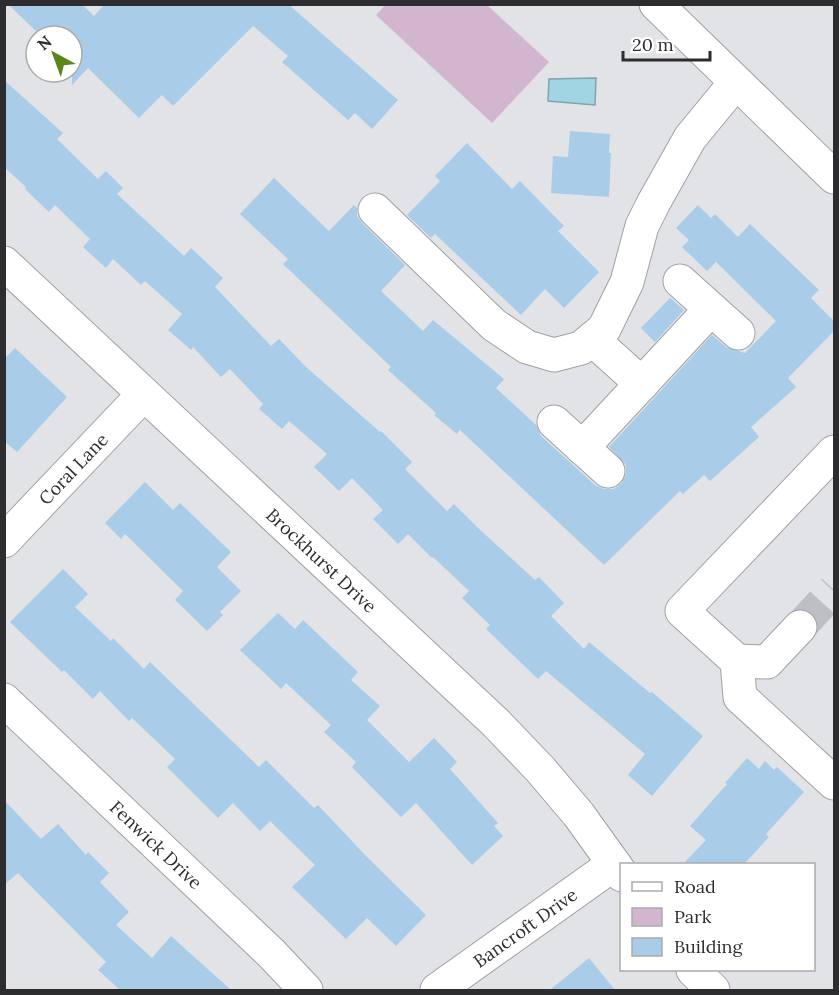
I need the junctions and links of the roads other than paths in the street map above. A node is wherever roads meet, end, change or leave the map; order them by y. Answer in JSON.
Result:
{"nodes":[{"id":1,"x":656,"y":4,"type":"edge"},
{"id":2,"x":736,"y":82,"type":"junction"},
{"id":3,"x":834,"y":177,"type":"edge"},
{"id":4,"x":375,"y":210,"type":"dead end"},
{"id":5,"x":4,"y":263,"type":"edge"},
{"id":6,"x":680,"y":281,"type":"dead end"},
{"id":7,"x":711,"y":309,"type":"junction"},
{"id":8,"x":738,"y":333,"type":"dead end"},
{"id":9,"x":592,"y":339,"type":"junction"},
{"id":10,"x":642,"y":384,"type":"junction"},
{"id":11,"x":143,"y":395,"type":"junction"},
{"id":12,"x":554,"y":422,"type":"dead end"},
{"id":13,"x":582,"y":447,"type":"junction"},
{"id":14,"x":834,"y":452,"type":"edge"},
{"id":15,"x":608,"y":471,"type":"dead end"},
{"id":16,"x":4,"y":542,"type":"edge"},
{"id":17,"x":800,"y":627,"type":"tunnel mouth"},
{"id":18,"x":737,"y":661,"type":"junction"},
{"id":19,"x":4,"y":700,"type":"edge"},
{"id":20,"x":834,"y":783,"type":"edge"},
{"id":21,"x":618,"y":870,"type":"edge"},
{"id":22,"x":695,"y":971,"type":"edge"},
{"id":23,"x":306,"y":990,"type":"edge"},
{"id":24,"x":437,"y":990,"type":"edge"},
{"id":25,"x":713,"y":990,"type":"edge"}],
"edges":[{"from":1,"to":2,"type":"street"},
{"from":2,"to":3,"type":"street"},
{"from":2,"to":9,"type":"street"},
{"from":4,"to":9,"type":"street"},
{"from":5,"to":11,"type":"street","name":"Brockhurst Drive"},
{"from":6,"to":7,"type":"street"},
{"from":7,"to":8,"type":"street"},
{"from":7,"to":10,"type":"street"},
{"from":9,"to":10,"type":"street"},
{"from":10,"to":13,"type":"street"},
{"from":11,"to":16,"type":"street","name":"Coral Lane"},
{"from":11,"to":21,"type":"street","name":"Brockhurst Drive"},
{"from":12,"to":13,"type":"street"},
{"from":13,"to":15,"type":"street"},
{"from":14,"to":18,"type":"street"},
{"from":17,"to":18,"type":"street"},
{"from":18,"to":20,"type":"street"},
{"from":19,"to":23,"type":"street","name":"Fenwick Drive"},
{"from":21,"to":24,"type":"street","name":"Bancroft Drive"},
{"from":22,"to":25,"type":"street"}]}
